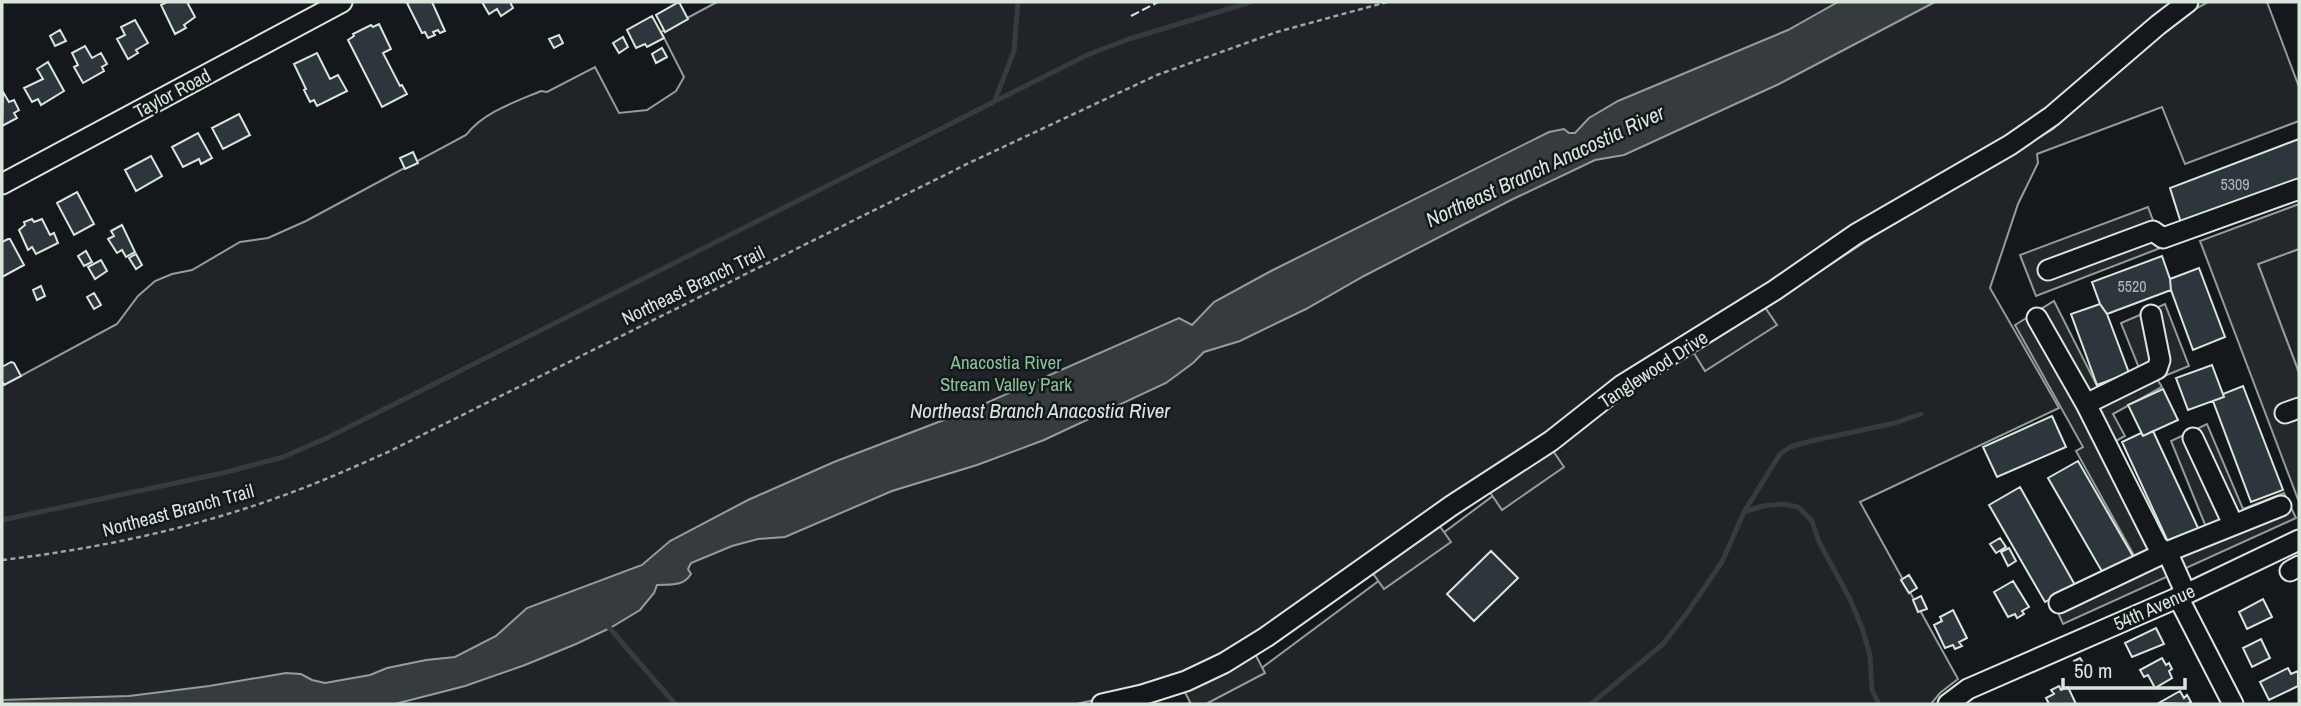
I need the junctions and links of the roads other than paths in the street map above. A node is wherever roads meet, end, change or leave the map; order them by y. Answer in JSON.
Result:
{"nodes":[{"id":1,"x":342,"y":2,"type":"edge"},
{"id":2,"x":2188,"y":2,"type":"edge"},
{"id":3,"x":2,"y":184,"type":"edge"},
{"id":4,"x":2299,"y":189,"type":"edge"},
{"id":5,"x":2048,"y":270,"type":"dead end"},
{"id":6,"x":2151,"y":315,"type":"dead end"},
{"id":7,"x":2037,"y":318,"type":"dead end"},
{"id":8,"x":2086,"y":404,"type":"junction"},
{"id":9,"x":2193,"y":438,"type":"dead end"},
{"id":10,"x":2281,"y":506,"type":"dead end"},
{"id":11,"x":2233,"y":524,"type":"junction"},
{"id":12,"x":2299,"y":540,"type":"edge"},
{"id":13,"x":2164,"y":553,"type":"junction"},
{"id":14,"x":2182,"y":595,"type":"junction"},
{"id":15,"x":2059,"y":603,"type":"dead end"},
{"id":16,"x":1101,"y":704,"type":"edge"},
{"id":17,"x":1948,"y":704,"type":"edge"},
{"id":18,"x":2233,"y":704,"type":"edge"}],
"edges":[{"from":1,"to":3,"type":"street","name":"Taylor Road"},
{"from":2,"to":16,"type":"street","name":"Tanglewood Drive"},
{"from":4,"to":5,"type":"street"},
{"from":6,"to":8,"type":"street"},
{"from":7,"to":8,"type":"street"},
{"from":8,"to":13,"type":"street"},
{"from":9,"to":11,"type":"street"},
{"from":10,"to":11,"type":"street"},
{"from":11,"to":13,"type":"street"},
{"from":12,"to":14,"type":"street","name":"54th Avenue"},
{"from":13,"to":14,"type":"street"},
{"from":13,"to":15,"type":"street"},
{"from":14,"to":17,"type":"street","name":"54th Avenue"},
{"from":14,"to":18,"type":"street"}]}
